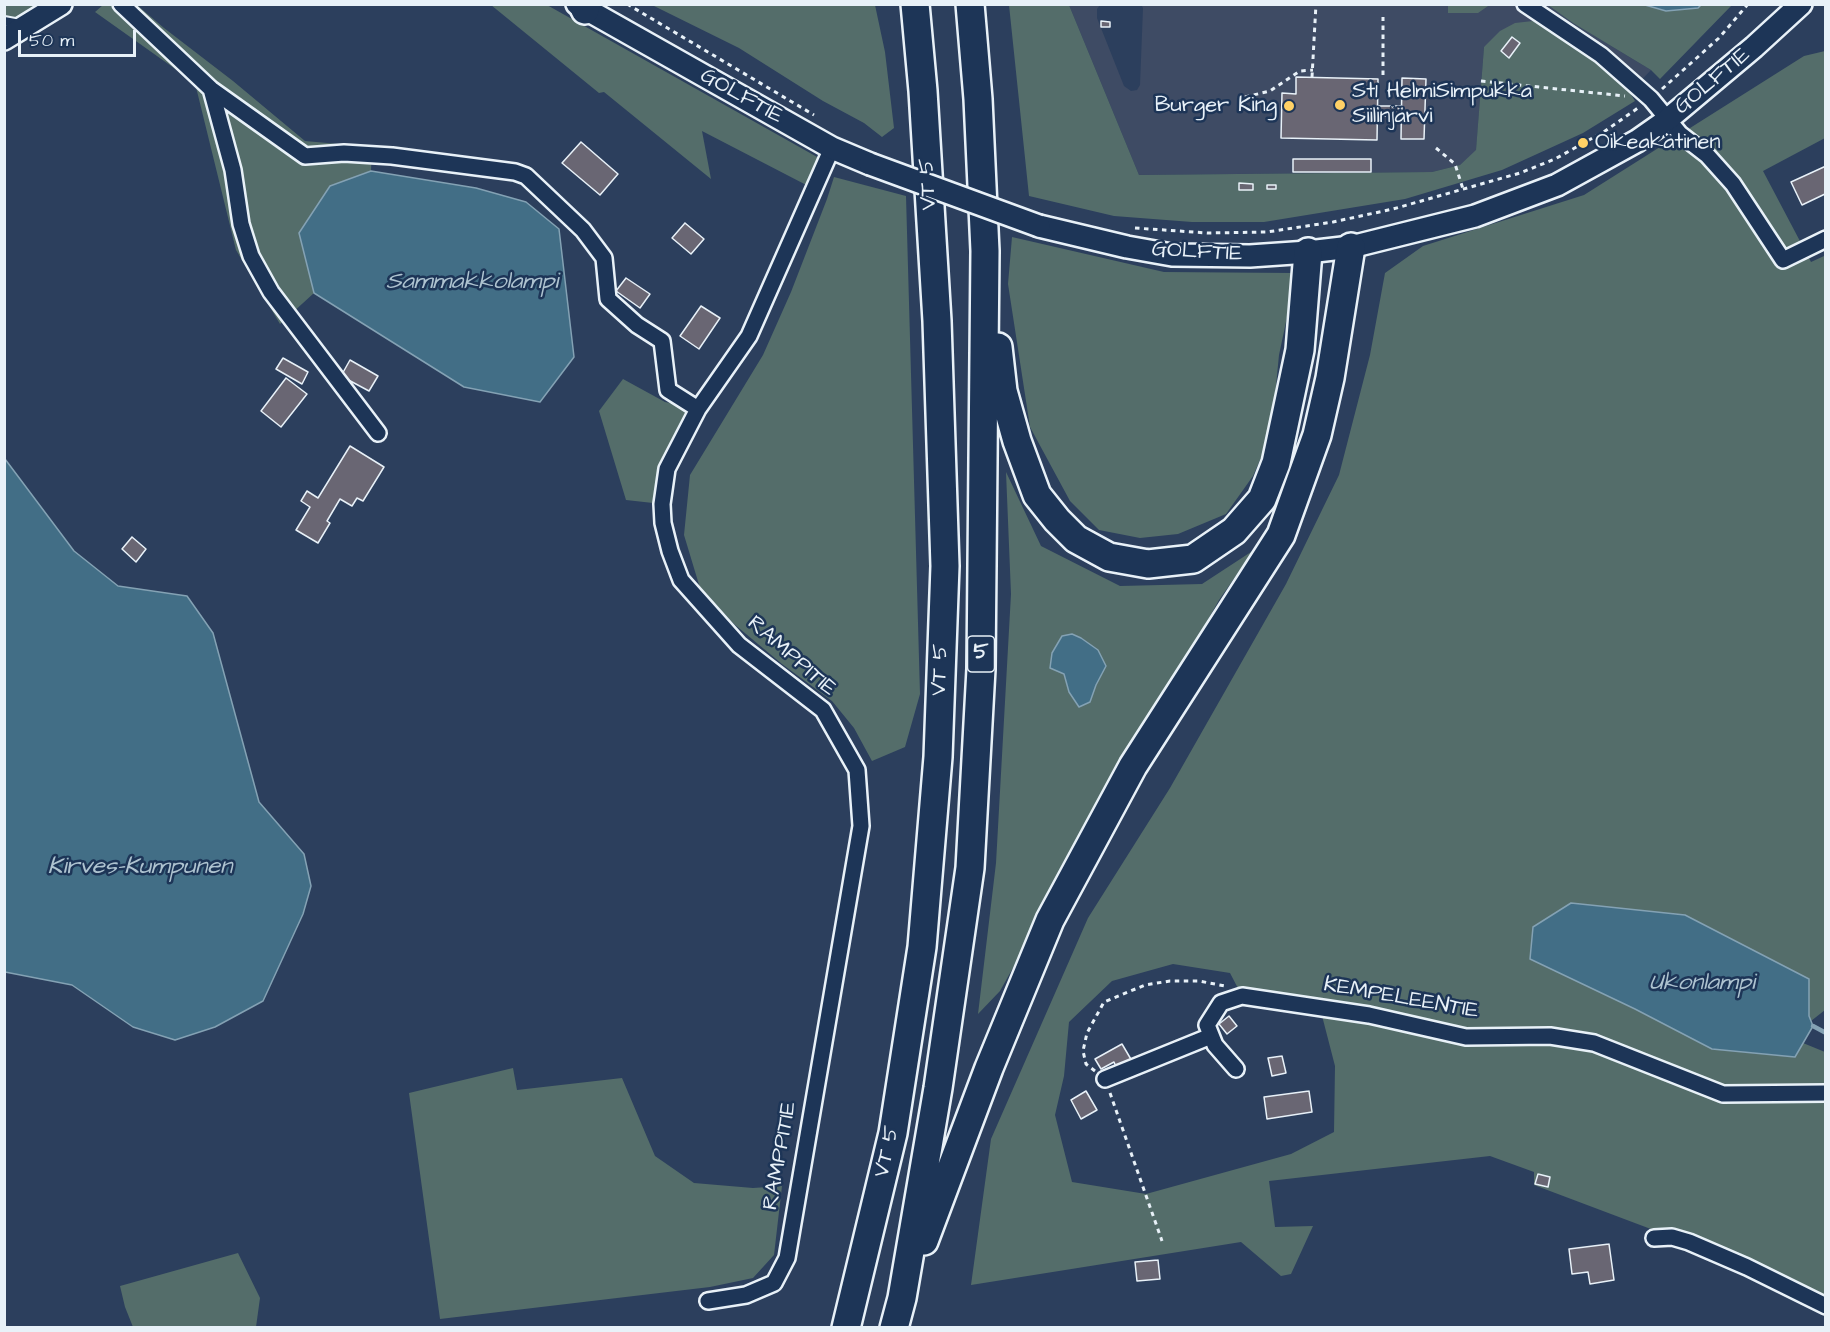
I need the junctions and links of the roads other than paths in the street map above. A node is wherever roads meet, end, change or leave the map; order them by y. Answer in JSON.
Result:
{"nodes":[{"id":1,"x":62,"y":4,"type":"edge"},
{"id":2,"x":121,"y":4,"type":"edge"},
{"id":3,"x":905,"y":4,"type":"edge"},
{"id":4,"x":915,"y":4,"type":"edge"},
{"id":5,"x":970,"y":4,"type":"edge"},
{"id":6,"x":1525,"y":4,"type":"edge"},
{"id":7,"x":1801,"y":4,"type":"edge"},
{"id":8,"x":583,"y":6,"type":"edge"},
{"id":9,"x":4,"y":21,"type":"edge"},
{"id":10,"x":28,"y":26,"type":"junction"},
{"id":11,"x":4,"y":39,"type":"edge"},
{"id":12,"x":211,"y":89,"type":"junction"},
{"id":13,"x":923,"y":91,"type":"junction"},
{"id":14,"x":1667,"y":120,"type":"junction"},
{"id":15,"x":832,"y":148,"type":"junction"},
{"id":16,"x":1826,"y":239,"type":"edge"},
{"id":17,"x":1351,"y":247,"type":"junction"},
{"id":18,"x":985,"y":251,"type":"junction"},
{"id":19,"x":1308,"y":252,"type":"junction"},
{"id":20,"x":698,"y":409,"type":"junction"},
{"id":21,"x":378,"y":433,"type":"dead end"},
{"id":22,"x":1211,"y":1036,"type":"junction"},
{"id":23,"x":1236,"y":1069,"type":"dead end"},
{"id":24,"x":1105,"y":1079,"type":"dead end"},
{"id":25,"x":1826,"y":1093,"type":"edge"},
{"id":26,"x":1654,"y":1238,"type":"dead end"},
{"id":27,"x":902,"y":1298,"type":"junction"},
{"id":28,"x":708,"y":1302,"type":"dead end"},
{"id":29,"x":1826,"y":1306,"type":"edge"},
{"id":30,"x":846,"y":1328,"type":"edge"},
{"id":31,"x":894,"y":1328,"type":"edge"}],
"edges":[{"from":1,"to":10,"type":"street"},
{"from":2,"to":12,"type":"street"},
{"from":3,"to":13,"type":"highway"},
{"from":4,"to":13,"type":"highway","name":"VT 5","number":"5"},
{"from":5,"to":18,"type":"highway","name":"VT 5","number":"5"},
{"from":6,"to":14,"type":"street"},
{"from":7,"to":14,"type":"street","name":"GOLFTIE"},
{"from":8,"to":15,"type":"street","name":"GOLFTIE"},
{"from":9,"to":10,"type":"lane"},
{"from":10,"to":11,"type":"street"},
{"from":12,"to":20,"type":"street"},
{"from":12,"to":21,"type":"street"},
{"from":13,"to":30,"type":"highway","name":"VT 5","number":"5"},
{"from":14,"to":16,"type":"street"},
{"from":14,"to":17,"type":"street","name":"GOLFTIE"},
{"from":15,"to":19,"type":"street","name":"GOLFTIE","bridge":true},
{"from":15,"to":20,"type":"street","name":"RAMPPITIE"},
{"from":17,"to":19,"type":"street","name":"GOLFTIE"},
{"from":17,"to":27,"type":"highway"},
{"from":18,"to":19,"type":"highway"},
{"from":18,"to":27,"type":"highway","name":"VT 5","number":"5"},
{"from":20,"to":28,"type":"street","name":"RAMPPITIE"},
{"from":22,"to":23,"type":"street"},
{"from":22,"to":24,"type":"street"},
{"from":22,"to":25,"type":"street","name":"KEMPELEENTIE"},
{"from":26,"to":29,"type":"street"},
{"from":27,"to":31,"type":"highway","name":"VT 5","number":"5"}]}
